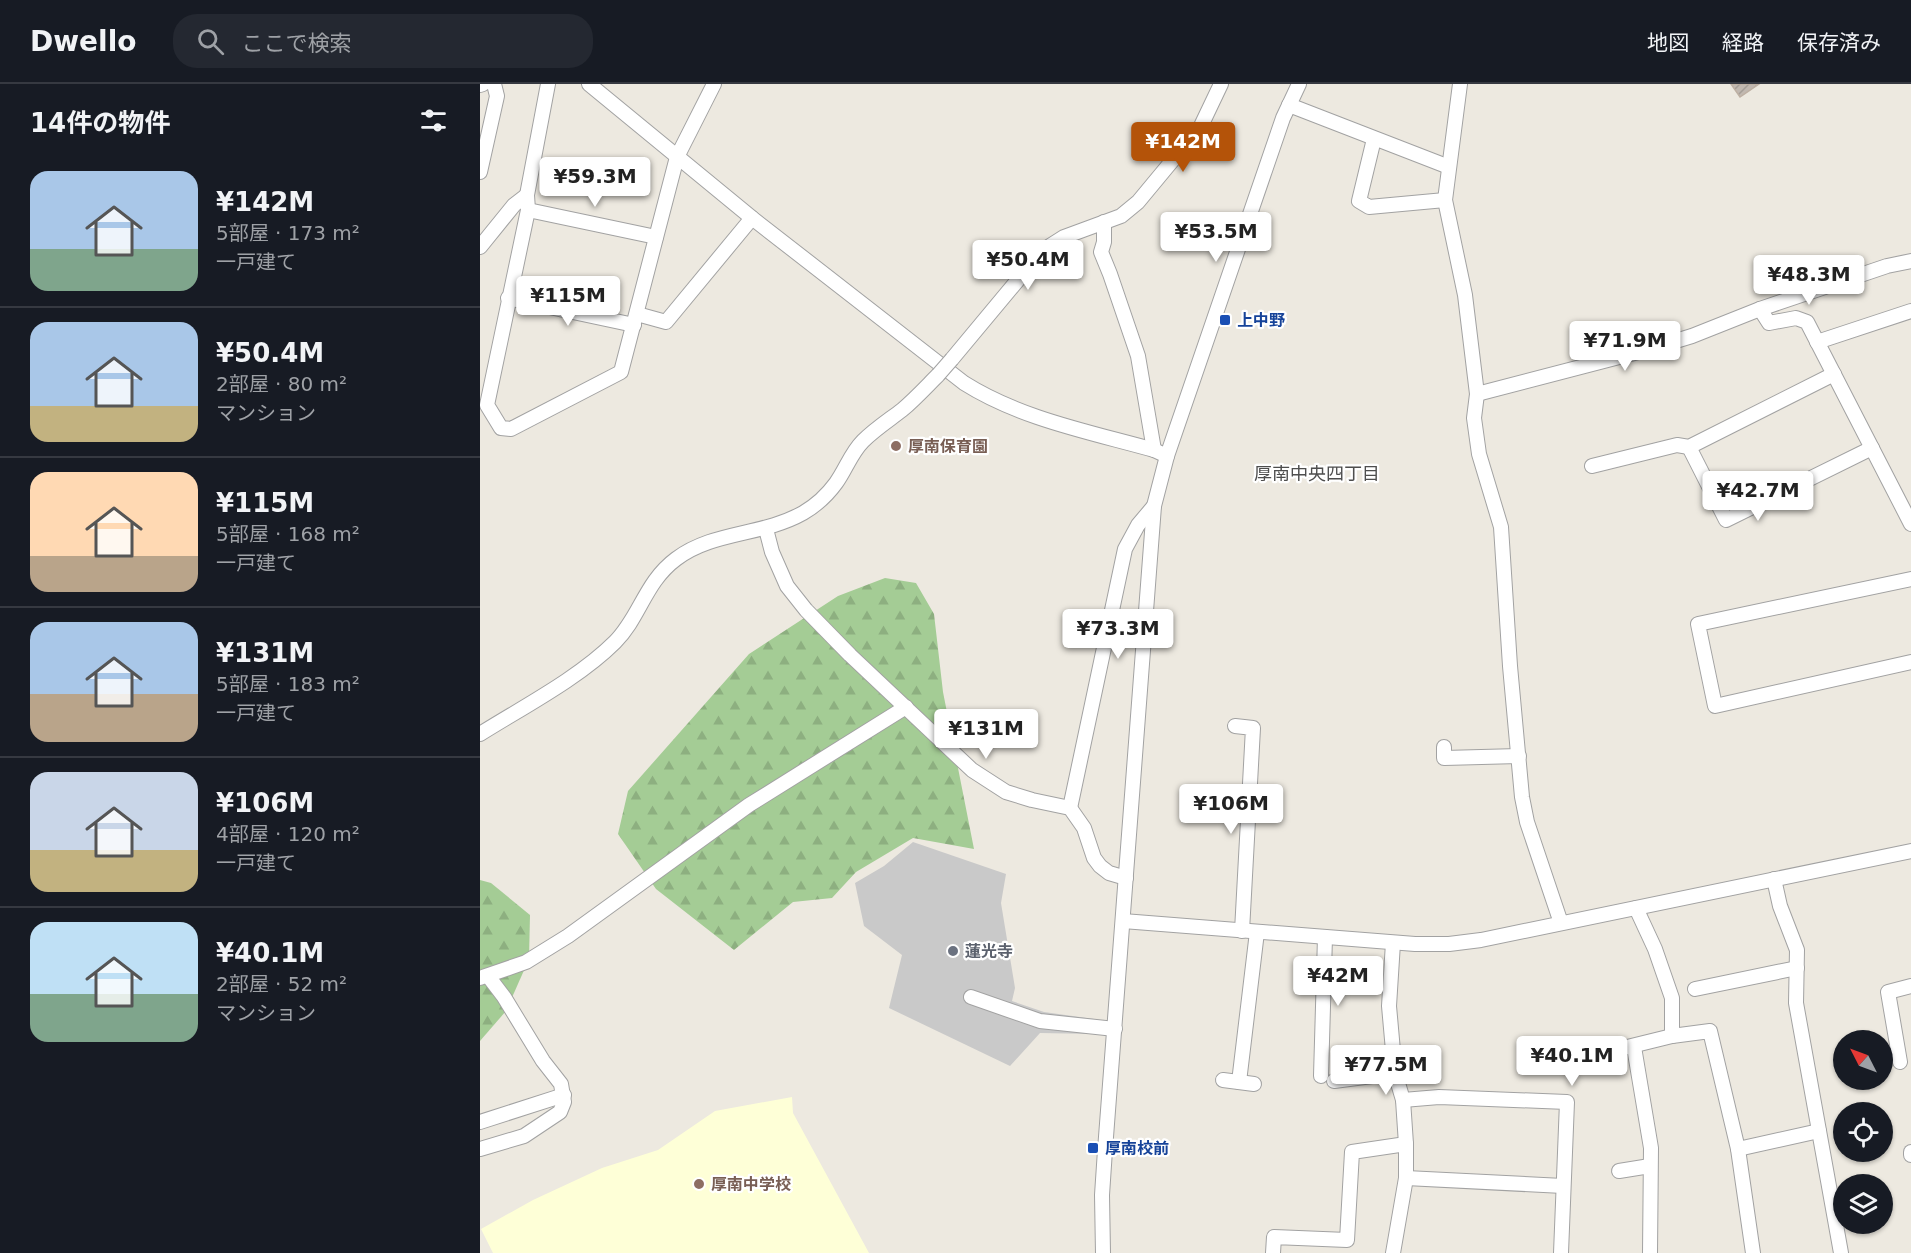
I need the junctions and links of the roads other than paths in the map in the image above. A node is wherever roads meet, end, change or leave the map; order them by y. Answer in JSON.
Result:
{"nodes":[{"id":1,"x":494,"y":84,"type":"edge"},
{"id":2,"x":548,"y":84,"type":"edge"},
{"id":3,"x":589,"y":84,"type":"edge"},
{"id":4,"x":714,"y":84,"type":"edge"},
{"id":5,"x":1221,"y":84,"type":"edge"},
{"id":6,"x":1299,"y":84,"type":"edge"},
{"id":7,"x":1460,"y":84,"type":"edge"},
{"id":8,"x":1289,"y":105,"type":"junction"},
{"id":9,"x":1374,"y":139,"type":"junction"},
{"id":10,"x":677,"y":157,"type":"junction"},
{"id":11,"x":1449,"y":167,"type":"junction"},
{"id":12,"x":480,"y":172,"type":"edge"},
{"id":13,"x":527,"y":195,"type":"junction"},
{"id":14,"x":1445,"y":200,"type":"junction"},
{"id":15,"x":528,"y":210,"type":"junction"},
{"id":16,"x":752,"y":218,"type":"junction"},
{"id":17,"x":1104,"y":222,"type":"junction"},
{"id":18,"x":656,"y":237,"type":"junction"},
{"id":19,"x":480,"y":248,"type":"edge"},
{"id":20,"x":1911,"y":261,"type":"edge"},
{"id":21,"x":508,"y":298,"type":"junction"},
{"id":22,"x":1760,"y":309,"type":"junction"},
{"id":23,"x":1911,"y":311,"type":"edge"},
{"id":24,"x":636,"y":319,"type":"junction"},
{"id":25,"x":1817,"y":342,"type":"junction"},
{"id":26,"x":1834,"y":374,"type":"junction"},
{"id":27,"x":1477,"y":394,"type":"junction"},
{"id":28,"x":1689,"y":447,"type":"junction"},
{"id":29,"x":1872,"y":448,"type":"junction"},
{"id":30,"x":1161,"y":453,"type":"junction"},
{"id":31,"x":1592,"y":466,"type":"dead end"},
{"id":32,"x":1154,"y":506,"type":"junction"},
{"id":33,"x":1911,"y":524,"type":"edge"},
{"id":34,"x":766,"y":529,"type":"junction"},
{"id":35,"x":1911,"y":579,"type":"edge"},
{"id":36,"x":1911,"y":662,"type":"edge"},
{"id":37,"x":906,"y":707,"type":"junction"},
{"id":38,"x":1235,"y":726,"type":"dead end"},
{"id":39,"x":480,"y":734,"type":"edge"},
{"id":40,"x":1444,"y":747,"type":"dead end"},
{"id":41,"x":1519,"y":756,"type":"junction"},
{"id":42,"x":1070,"y":808,"type":"junction"},
{"id":43,"x":1910,"y":854,"type":"edge"},
{"id":44,"x":1126,"y":878,"type":"junction"},
{"id":45,"x":1774,"y":879,"type":"junction"},
{"id":46,"x":1636,"y":908,"type":"junction"},
{"id":47,"x":1123,"y":921,"type":"junction"},
{"id":48,"x":1561,"y":923,"type":"junction"},
{"id":49,"x":1242,"y":931,"type":"junction"},
{"id":50,"x":1257,"y":932,"type":"junction"},
{"id":51,"x":1324,"y":937,"type":"junction"},
{"id":52,"x":1393,"y":943,"type":"junction"},
{"id":53,"x":1797,"y":968,"type":"junction"},
{"id":54,"x":484,"y":977,"type":"edge"},
{"id":55,"x":1911,"y":986,"type":"edge"},
{"id":56,"x":1695,"y":989,"type":"dead end"},
{"id":57,"x":971,"y":997,"type":"dead end"},
{"id":58,"x":1114,"y":1029,"type":"junction"},
{"id":59,"x":1672,"y":1036,"type":"junction"},
{"id":60,"x":1634,"y":1047,"type":"junction"},
{"id":61,"x":1607,"y":1052,"type":"dead end"},
{"id":62,"x":1900,"y":1062,"type":"dead end"},
{"id":63,"x":1395,"y":1073,"type":"junction"},
{"id":64,"x":1223,"y":1080,"type":"dead end"},
{"id":65,"x":1239,"y":1082,"type":"junction"},
{"id":66,"x":1254,"y":1084,"type":"dead end"},
{"id":67,"x":564,"y":1095,"type":"junction"},
{"id":68,"x":1403,"y":1100,"type":"junction"},
{"id":69,"x":495,"y":1118,"type":"junction"},
{"id":70,"x":480,"y":1122,"type":"edge"},
{"id":71,"x":1819,"y":1131,"type":"junction"},
{"id":72,"x":507,"y":1142,"type":"junction"},
{"id":73,"x":1406,"y":1144,"type":"junction"},
{"id":74,"x":480,"y":1149,"type":"edge"},
{"id":75,"x":1738,"y":1149,"type":"junction"},
{"id":76,"x":1650,"y":1166,"type":"junction"},
{"id":77,"x":1619,"y":1171,"type":"dead end"},
{"id":78,"x":1406,"y":1178,"type":"junction"},
{"id":79,"x":1563,"y":1186,"type":"junction"},
{"id":80,"x":1347,"y":1246,"type":"edge"},
{"id":81,"x":1103,"y":1253,"type":"edge"},
{"id":82,"x":1273,"y":1253,"type":"edge"},
{"id":83,"x":1393,"y":1253,"type":"edge"},
{"id":84,"x":1561,"y":1253,"type":"edge"},
{"id":85,"x":1650,"y":1253,"type":"edge"},
{"id":86,"x":1753,"y":1253,"type":"edge"},
{"id":87,"x":1841,"y":1253,"type":"edge"}],
"edges":[{"from":1,"to":12,"type":"street"},
{"from":2,"to":13,"type":"street"},
{"from":3,"to":10,"type":"street"},
{"from":4,"to":10,"type":"street"},
{"from":5,"to":17,"type":"street"},
{"from":6,"to":8,"type":"street"},
{"from":7,"to":11,"type":"street"},
{"from":8,"to":9,"type":"street"},
{"from":8,"to":30,"type":"street"},
{"from":9,"to":11,"type":"street"},
{"from":9,"to":14,"type":"street"},
{"from":10,"to":16,"type":"street"},
{"from":10,"to":18,"type":"street"},
{"from":11,"to":14,"type":"street"},
{"from":13,"to":15,"type":"street"},
{"from":13,"to":19,"type":"street"},
{"from":14,"to":27,"type":"street"},
{"from":15,"to":18,"type":"street"},
{"from":15,"to":21,"type":"street"},
{"from":16,"to":24,"type":"street"},
{"from":16,"to":30,"type":"street"},
{"from":17,"to":30,"type":"street"},
{"from":17,"to":34,"type":"street","bridge":true},
{"from":18,"to":24,"type":"street"},
{"from":20,"to":22,"type":"street"},
{"from":21,"to":24,"type":"street"},
{"from":21,"to":24,"type":"street"},
{"from":22,"to":25,"type":"street"},
{"from":22,"to":27,"type":"street"},
{"from":23,"to":25,"type":"street"},
{"from":25,"to":26,"type":"street"},
{"from":26,"to":28,"type":"street"},
{"from":26,"to":29,"type":"street"},
{"from":27,"to":41,"type":"street"},
{"from":28,"to":29,"type":"street"},
{"from":28,"to":31,"type":"street"},
{"from":29,"to":33,"type":"street"},
{"from":30,"to":32,"type":"street"},
{"from":32,"to":42,"type":"street"},
{"from":32,"to":44,"type":"street"},
{"from":34,"to":37,"type":"street"},
{"from":34,"to":39,"type":"street"},
{"from":35,"to":36,"type":"street"},
{"from":37,"to":42,"type":"street"},
{"from":37,"to":54,"type":"street"},
{"from":38,"to":49,"type":"street"},
{"from":40,"to":41,"type":"street"},
{"from":41,"to":48,"type":"street"},
{"from":42,"to":44,"type":"street"},
{"from":43,"to":45,"type":"street"},
{"from":44,"to":47,"type":"street"},
{"from":45,"to":46,"type":"street"},
{"from":45,"to":53,"type":"street"},
{"from":46,"to":48,"type":"street"},
{"from":46,"to":59,"type":"street"},
{"from":47,"to":49,"type":"street"},
{"from":47,"to":58,"type":"street"},
{"from":48,"to":52,"type":"street"},
{"from":49,"to":50,"type":"street"},
{"from":50,"to":51,"type":"street"},
{"from":50,"to":65,"type":"street"},
{"from":51,"to":52,"type":"street"},
{"from":51,"to":63,"type":"street"},
{"from":52,"to":63,"type":"street"},
{"from":53,"to":56,"type":"street"},
{"from":53,"to":71,"type":"street"},
{"from":54,"to":67,"type":"street"},
{"from":55,"to":62,"type":"street"},
{"from":57,"to":58,"type":"street"},
{"from":58,"to":81,"type":"street"},
{"from":59,"to":60,"type":"street"},
{"from":59,"to":75,"type":"street"},
{"from":60,"to":61,"type":"street"},
{"from":60,"to":76,"type":"street"},
{"from":63,"to":68,"type":"street"},
{"from":64,"to":65,"type":"street"},
{"from":65,"to":66,"type":"street"},
{"from":67,"to":69,"type":"street"},
{"from":67,"to":72,"type":"street"},
{"from":68,"to":73,"type":"street"},
{"from":68,"to":79,"type":"street"},
{"from":69,"to":70,"type":"street"},
{"from":69,"to":72,"type":"street"},
{"from":71,"to":75,"type":"street"},
{"from":71,"to":87,"type":"street"},
{"from":72,"to":74,"type":"street"},
{"from":73,"to":78,"type":"street"},
{"from":73,"to":80,"type":"street"},
{"from":75,"to":86,"type":"street"},
{"from":76,"to":77,"type":"street"},
{"from":76,"to":85,"type":"street"},
{"from":78,"to":79,"type":"street"},
{"from":78,"to":83,"type":"street"},
{"from":79,"to":84,"type":"street"},
{"from":80,"to":82,"type":"street"}]}
